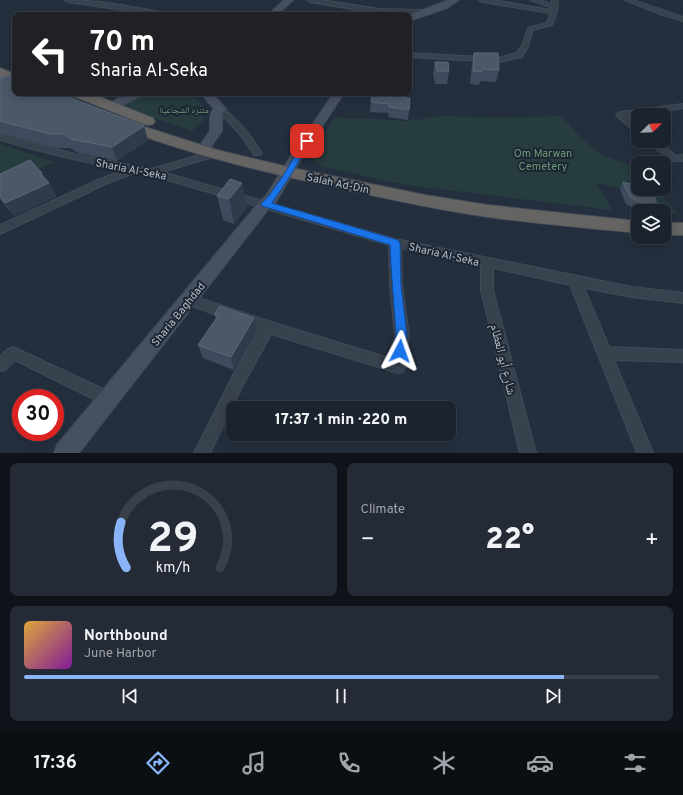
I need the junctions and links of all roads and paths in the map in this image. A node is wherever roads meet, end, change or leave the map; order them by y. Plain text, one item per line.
1 (68, 0) edge
2 (289, 0) edge
3 (310, 0) edge
4 (455, 0) edge
5 (482, 0) edge
6 (533, 0) edge
7 (628, 0) edge
8 (555, 6) edge
9 (150, 12) edge
10 (275, 12) edge
11 (377, 12) edge
12 (423, 12) junction
13 (412, 13) edge
14 (412, 17) edge
15 (674, 17) junction
16 (683, 19) edge
17 (683, 26) edge
18 (412, 55) edge
19 (0, 64) edge
20 (12, 68) edge
21 (0, 72) edge
22 (12, 82) edge
23 (86, 96) edge
24 (132, 96) edge
25 (209, 96) edge
26 (337, 96) edge
27 (61, 98) edge
28 (112, 106) junction
29 (683, 106) edge
30 (669, 108) edge
31 (220, 109) junction
32 (631, 113) edge
33 (631, 124) edge
34 (0, 137) edge
35 (209, 148) junction
36 (661, 148) edge
37 (257, 153) junction
38 (683, 158) edge
39 (291, 168) junction
40 (135, 169) junction
41 (151, 172) junction
42 (266, 204) junction
43 (631, 217) edge
44 (671, 218) edge
45 (683, 218) edge
46 (631, 227) edge
47 (671, 229) edge
48 (683, 229) edge
49 (0, 230) edge
50 (395, 243) junction
51 (487, 264) junction
52 (575, 281) junction
53 (683, 298) edge
54 (190, 300) junction
55 (268, 326) junction
56 (604, 353) junction
57 (683, 356) edge
58 (0, 365) edge
59 (109, 399) junction
60 (65, 453) edge
61 (202, 453) edge
62 (528, 453) edge
63 (645, 453) edge

1 - 9 street
2 - 10 main road
3 - 11 street
4 - 12 main road
5 - 8 street
6 - 8 street
7 - 15 street
8 - 18 street
12 - 13 street
12 - 14 main road
15 - 16 street
15 - 17 street
19 - 20 highway
21 - 22 highway
23 - 28 highway, Salah Ad-Din
24 - 28 main road
25 - 31 main road
26 - 39 main road, Sharia Baghdad
27 - 35 highway, Salah Ad-Din
28 - 35 highway, Salah Ad-Din
29 - 30 street
31 - 35 main road
31 - 37 street
32 - 33 street
34 - 40 street, Sharia Al-Seka
35 - 37 highway, Salah Ad-Din
35 - 39 highway, Salah Ad-Din
35 - 41 street
36 - 38 street
37 - 39 highway, Salah Ad-Din
39 - 42 main road, Sharia Baghdad
39 - 43 highway, Salah Ad-Din
39 - 46 highway, Salah Ad-Din
40 - 41 street, Sharia Al-Seka
40 - 49 street
41 - 42 street, Sharia Al-Seka
42 - 50 street, Sharia Al-Seka
42 - 54 main road, Sharia Baghdad
44 - 45 highway
47 - 48 highway
50 - 51 street, Sharia Al-Seka
50 - 55 street
51 - 52 street, Sharia Al-Seka
51 - 62 street, شارع أبو العظام
52 - 53 street, Sharia Al-Seka
52 - 56 street
54 - 55 street
54 - 59 main road, Sharia Baghdad
55 - 61 street
56 - 57 street
56 - 63 street
58 - 59 street
59 - 60 main road, Sharia Baghdad

